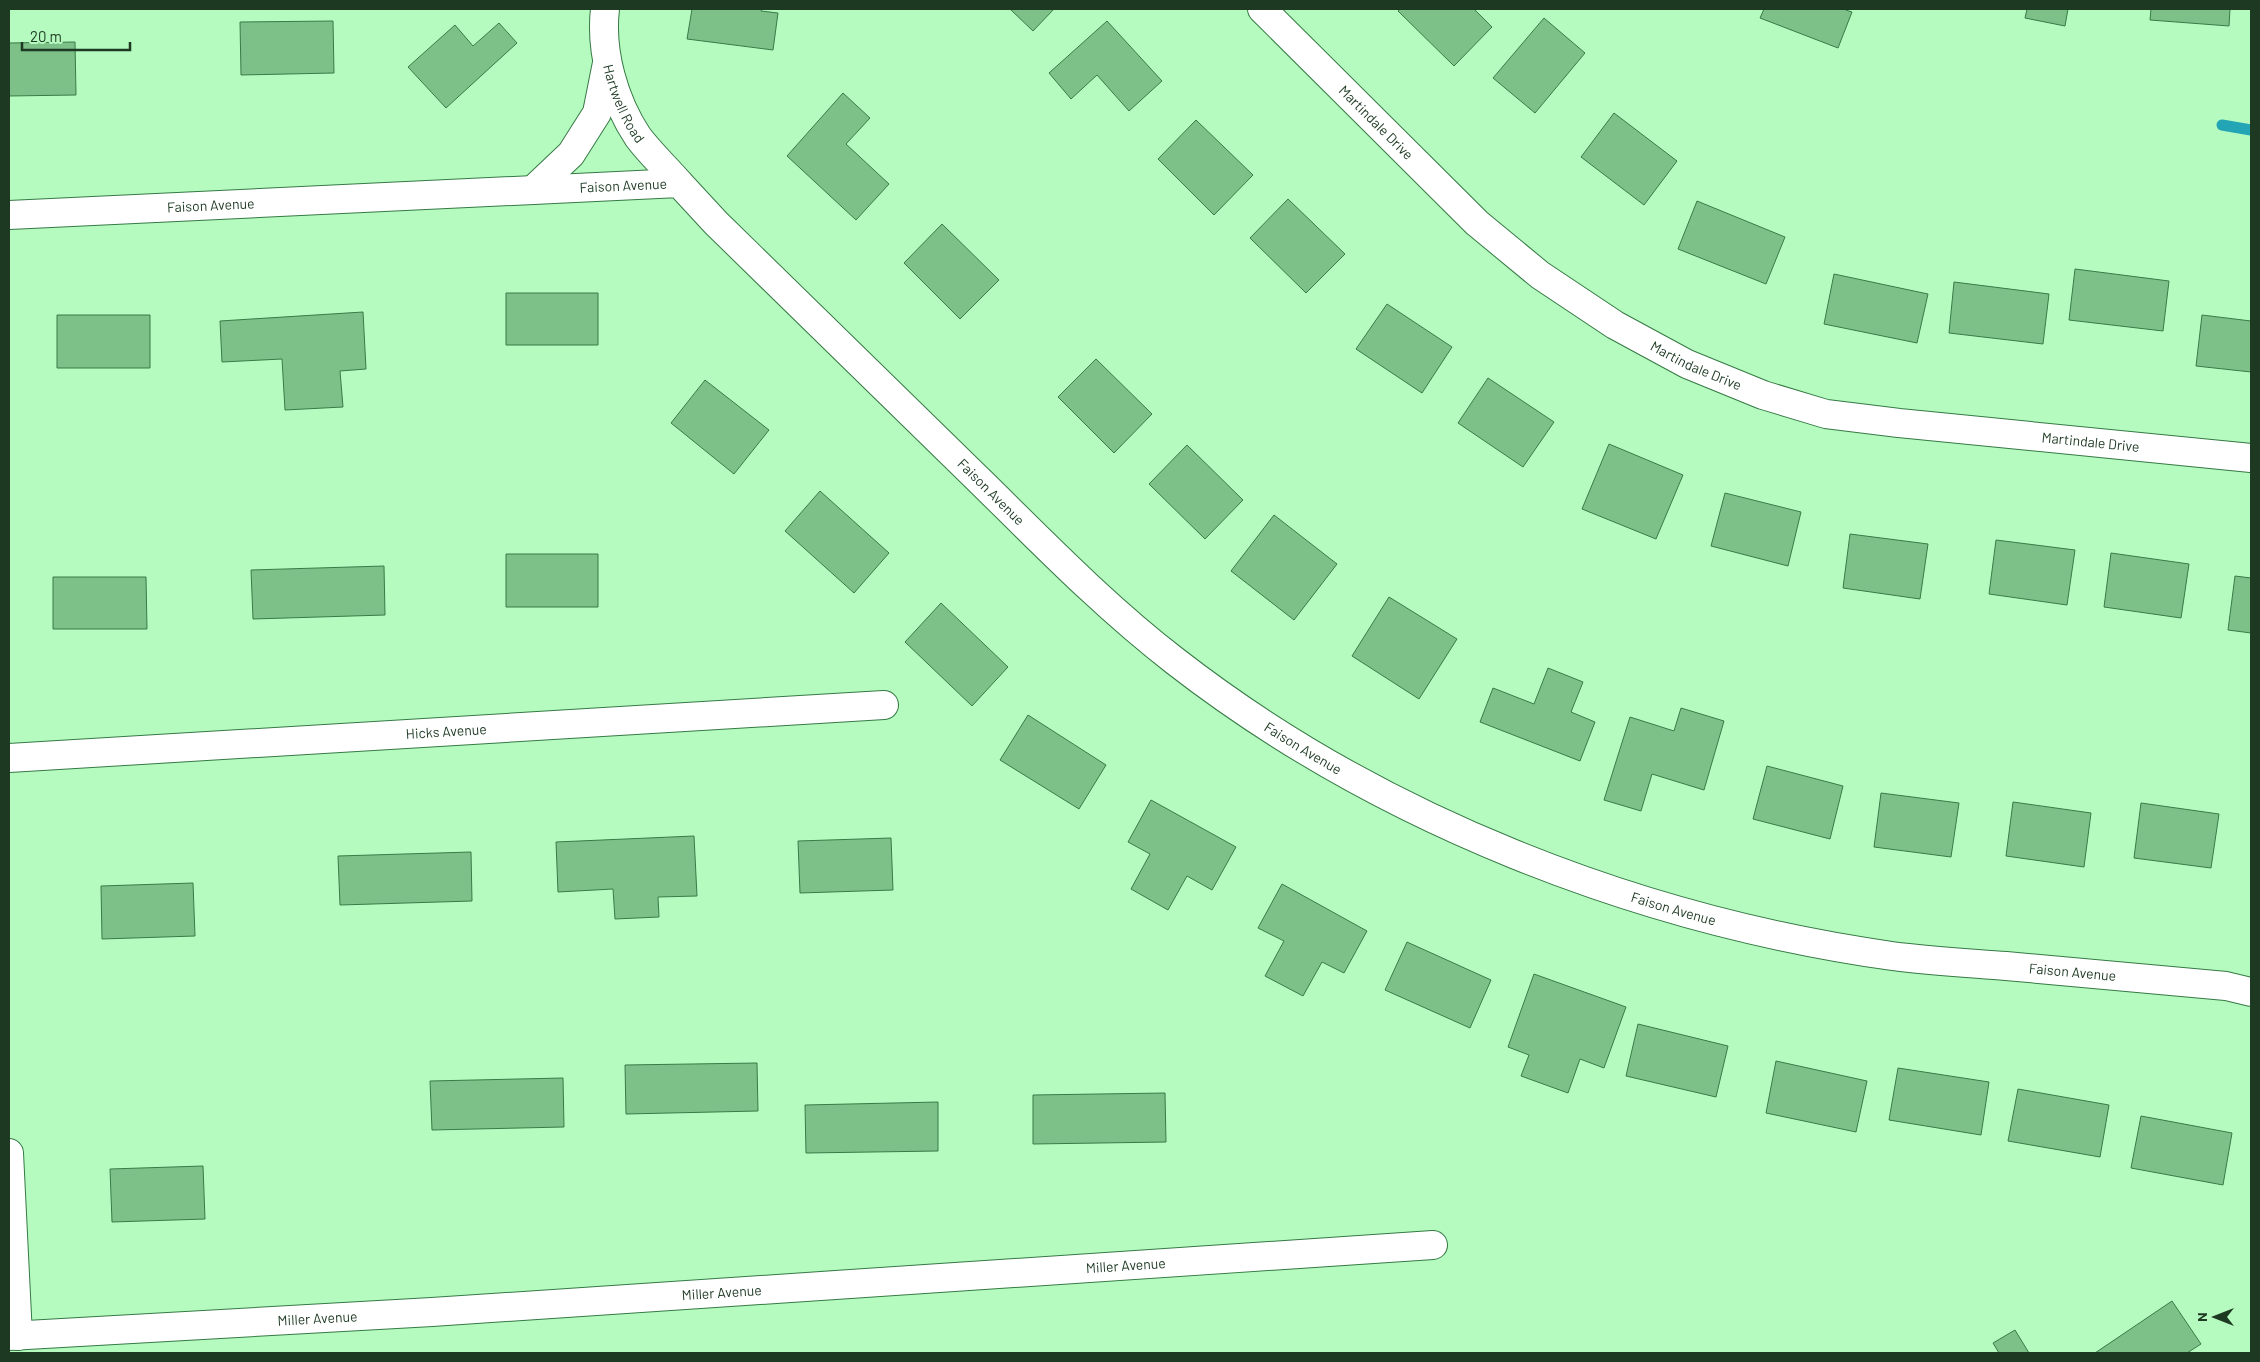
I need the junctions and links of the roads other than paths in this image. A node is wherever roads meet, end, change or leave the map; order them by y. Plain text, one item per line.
1 (604, 9) edge
2 (1262, 9) edge
3 (607, 62) junction
4 (679, 183) junction
5 (533, 190) junction
6 (9, 215) edge
7 (2251, 458) edge
8 (884, 705) dead end
9 (9, 758) edge
10 (2251, 992) edge
11 (9, 1153) edge
12 (1433, 1245) dead end
13 (13, 1336) edge

1 - 3 street, Hartwell Road
2 - 7 street, Martindale Drive
3 - 4 street, Hartwell Road
3 - 5 street
4 - 5 street, Faison Avenue
4 - 10 street, Faison Avenue
5 - 6 street, Faison Avenue
8 - 9 street, Hicks Avenue
11 - 13 street
12 - 13 street, Miller Avenue

